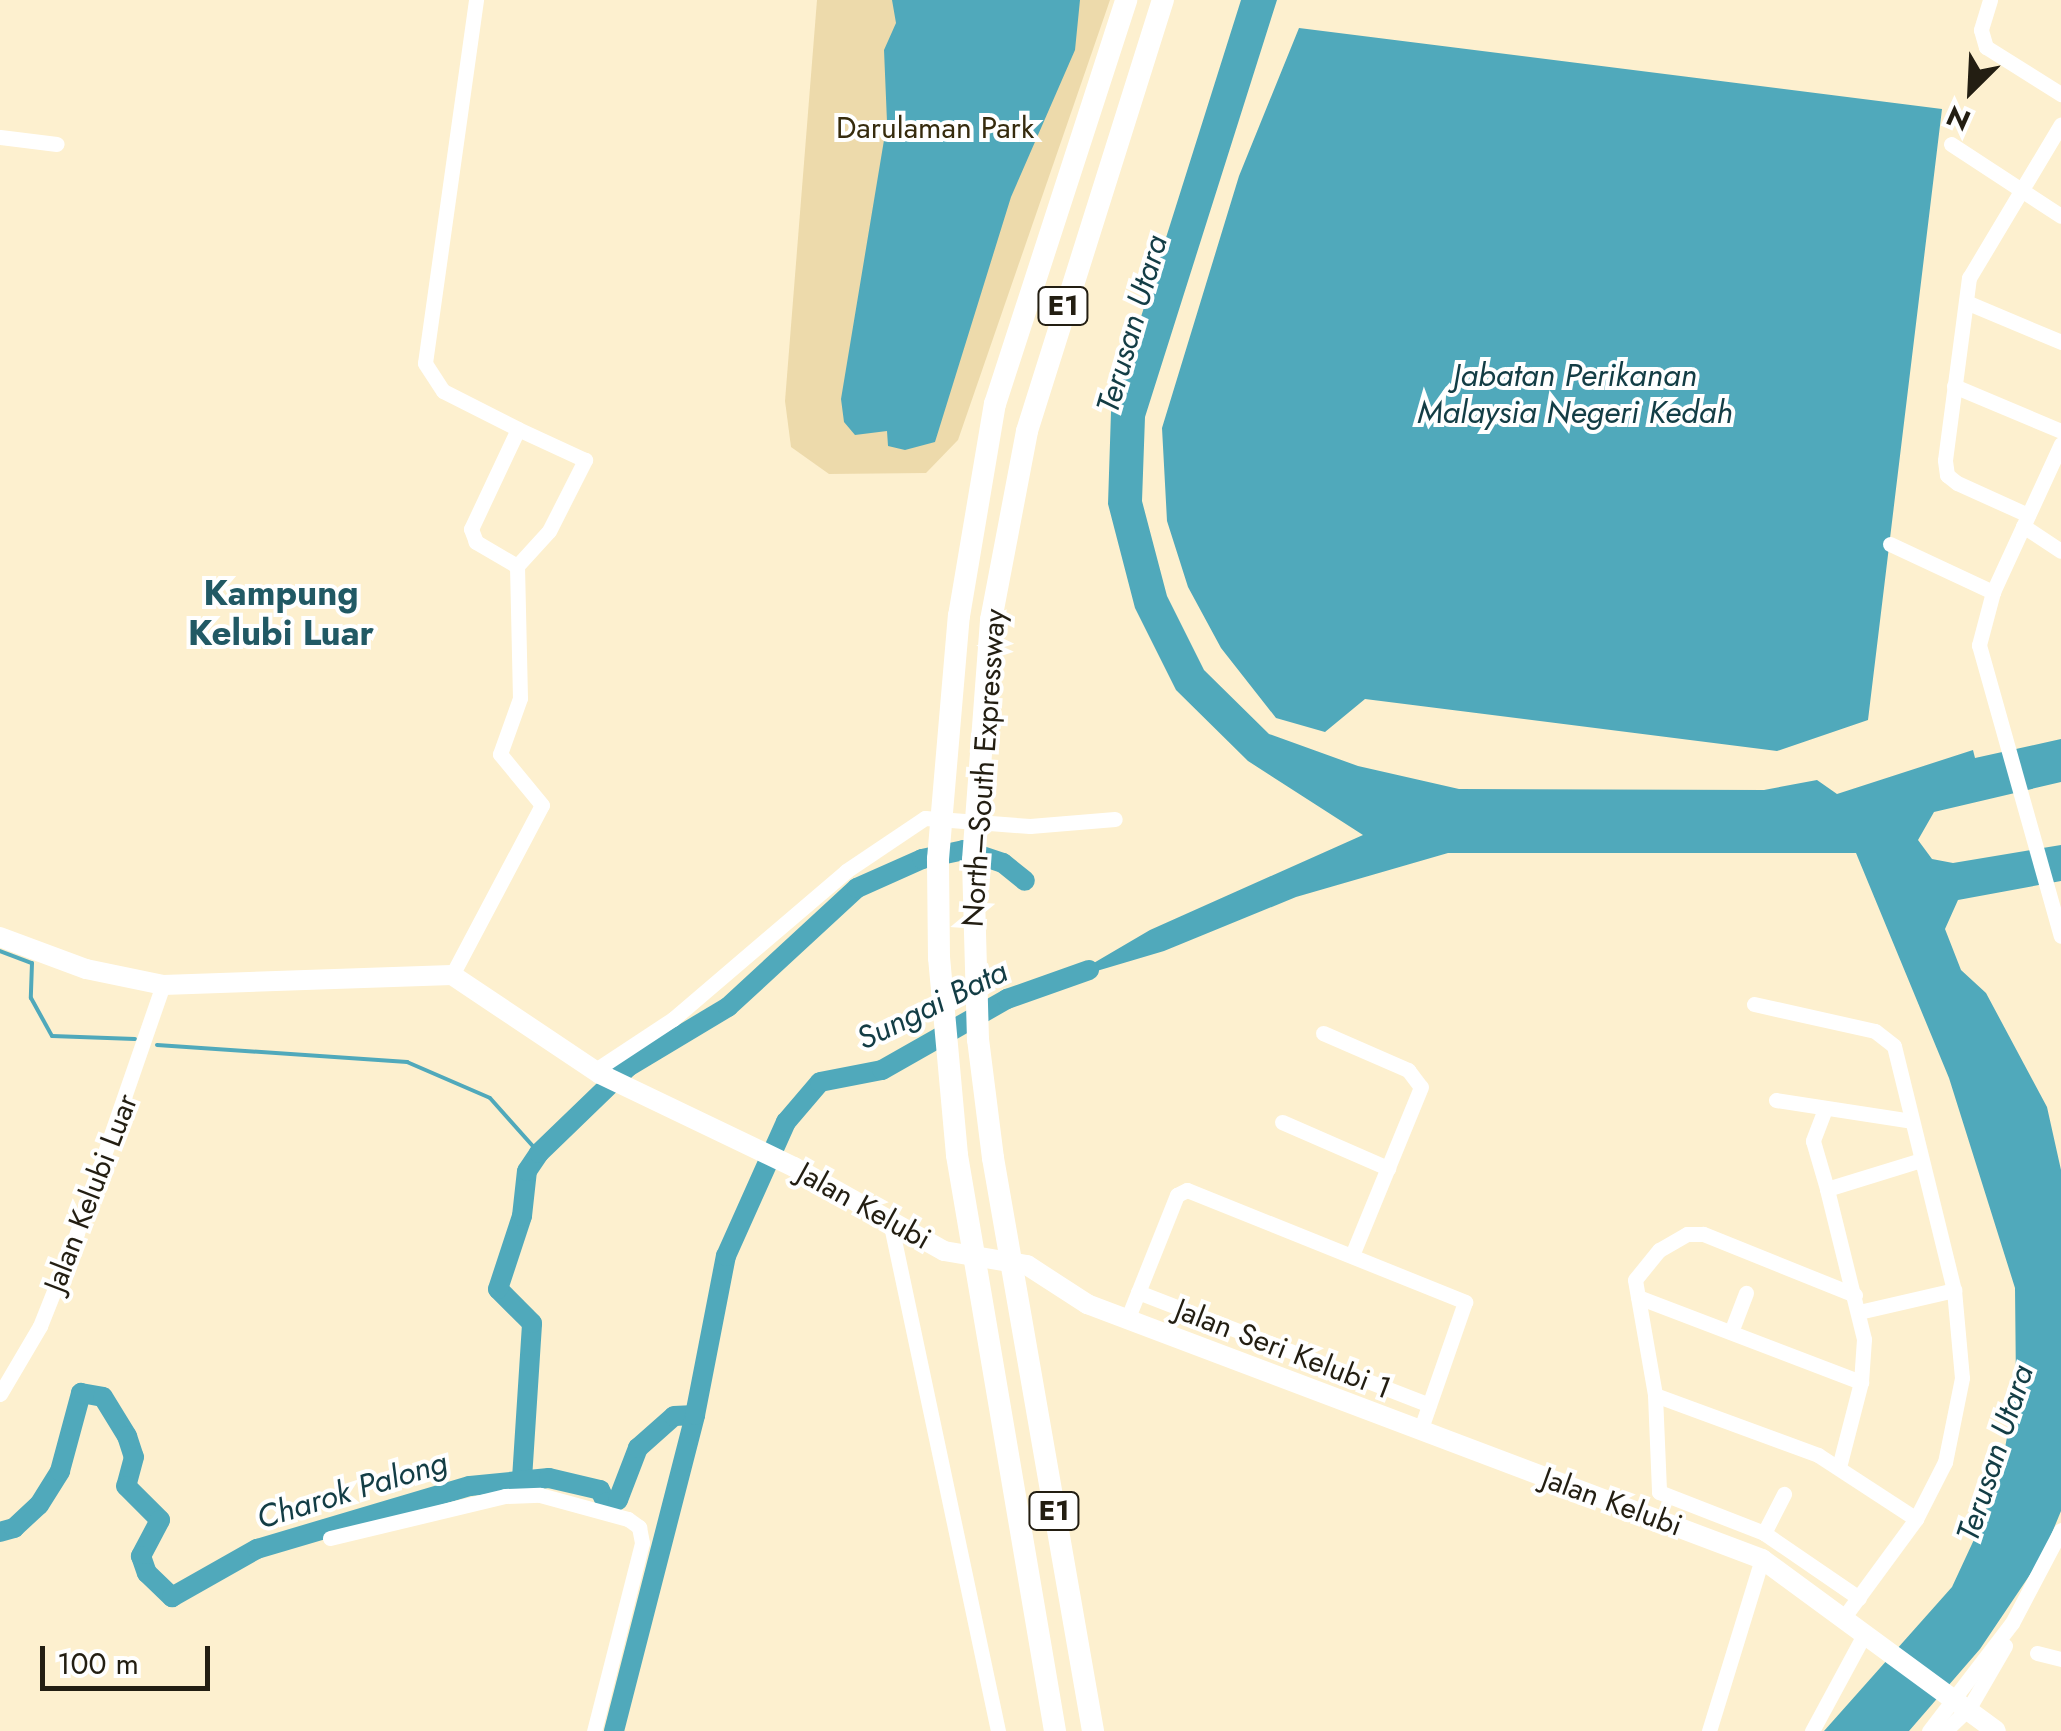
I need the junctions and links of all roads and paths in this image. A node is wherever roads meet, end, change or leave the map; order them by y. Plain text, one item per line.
1 (476, 0) edge
2 (1126, 0) edge
3 (1163, 0) edge
4 (1990, 0) edge
5 (2061, 94) edge
6 (2061, 124) edge
7 (0, 137) edge
8 (57, 144) dead end
9 (1951, 144) dead end
10 (2020, 189) junction
11 (2061, 216) edge
12 (1966, 302) junction
13 (2061, 342) edge
14 (1954, 386) junction
15 (518, 430) junction
16 (2061, 443) edge
17 (2025, 521) junction
18 (1890, 544) dead end
19 (2061, 551) edge
20 (516, 566) junction
21 (1993, 592) junction
22 (1115, 819) dead end
23 (2061, 936) edge
24 (0, 937) edge
25 (452, 975) junction
26 (163, 985) junction
27 (1754, 1004) dead end
28 (1323, 1033) dead end
29 (597, 1073) junction
30 (1776, 1100) dead end
31 (1826, 1109) junction
32 (1910, 1121) junction
33 (1282, 1122) dead end
34 (1921, 1160) junction
35 (1388, 1168) junction
36 (1827, 1189) junction
37 (890, 1222) junction
38 (1352, 1255) junction
39 (1954, 1290) junction
40 (1138, 1292) junction
41 (1746, 1293) dead end
42 (1855, 1295) junction
43 (1638, 1297) junction
44 (1859, 1312) junction
45 (1127, 1320) junction
46 (1731, 1332) junction
47 (1861, 1382) junction
48 (0, 1394) edge
49 (1654, 1394) junction
50 (1429, 1406) junction
51 (1421, 1428) junction
52 (1839, 1467) junction
53 (1784, 1494) dead end
54 (1916, 1518) junction
55 (1745, 1525) junction
56 (2061, 1530) edge
57 (1764, 1533) junction
58 (330, 1538) dead end
59 (1736, 1547) junction
60 (1762, 1559) junction
61 (1859, 1598) junction
62 (1844, 1617) junction
63 (1871, 1638) junction
64 (2038, 1653) dead end
65 (2061, 1659) edge
66 (1956, 1711) edge
67 (594, 1731) edge
68 (998, 1731) edge
69 (1055, 1731) edge
70 (1093, 1731) edge
71 (1708, 1731) edge
72 (1812, 1731) edge
73 (1928, 1731) edge
74 (1996, 1731) edge

1 - 15 street
2 - 69 highway, North–South Expressway / E1
3 - 70 highway, North–South Expressway / E1
4 - 5 street
6 - 10 street
7 - 8 street
9 - 10 street
10 - 11 street
10 - 12 street
12 - 13 street
12 - 14 street
14 - 16 street
14 - 17 street
15 - 20 street
15 - 20 street
16 - 17 street
17 - 19 street
17 - 21 street
18 - 21 street
20 - 25 street
21 - 23 street
22 - 29 street
24 - 26 main road
25 - 26 main road
25 - 29 main road, Jalan Kelubi
26 - 48 street, Jalan Kelubi Luar
27 - 32 street
28 - 35 street
29 - 37 main road, Jalan Kelubi
30 - 31 street
31 - 32 street
31 - 36 street
32 - 34 street
33 - 35 street
34 - 36 street
34 - 39 street
35 - 38 street
36 - 42 street
37 - 45 main road, Jalan Kelubi
37 - 68 street
38 - 40 street
38 - 50 street
39 - 44 street
39 - 54 street
40 - 45 street
40 - 50 street, Jalan Seri Kelubi 1
41 - 46 street
42 - 43 street
42 - 44 street
43 - 46 street
43 - 49 street
44 - 47 street
45 - 51 main road, Jalan Kelubi
46 - 47 street
47 - 52 street
49 - 52 street
49 - 55 street
50 - 51 street
51 - 59 main road, Jalan Kelubi
52 - 54 street
53 - 57 street
54 - 61 street
55 - 57 street
55 - 59 street
56 - 66 street
57 - 61 street
58 - 67 street
59 - 60 main road, Jalan Kelubi
60 - 62 main road, Jalan Kelubi
60 - 71 street
61 - 62 street
62 - 63 main road, Jalan Kelubi
63 - 66 main road, Jalan Kelubi
63 - 72 street
64 - 65 street
66 - 73 street
66 - 74 main road, Jalan Kelubi

